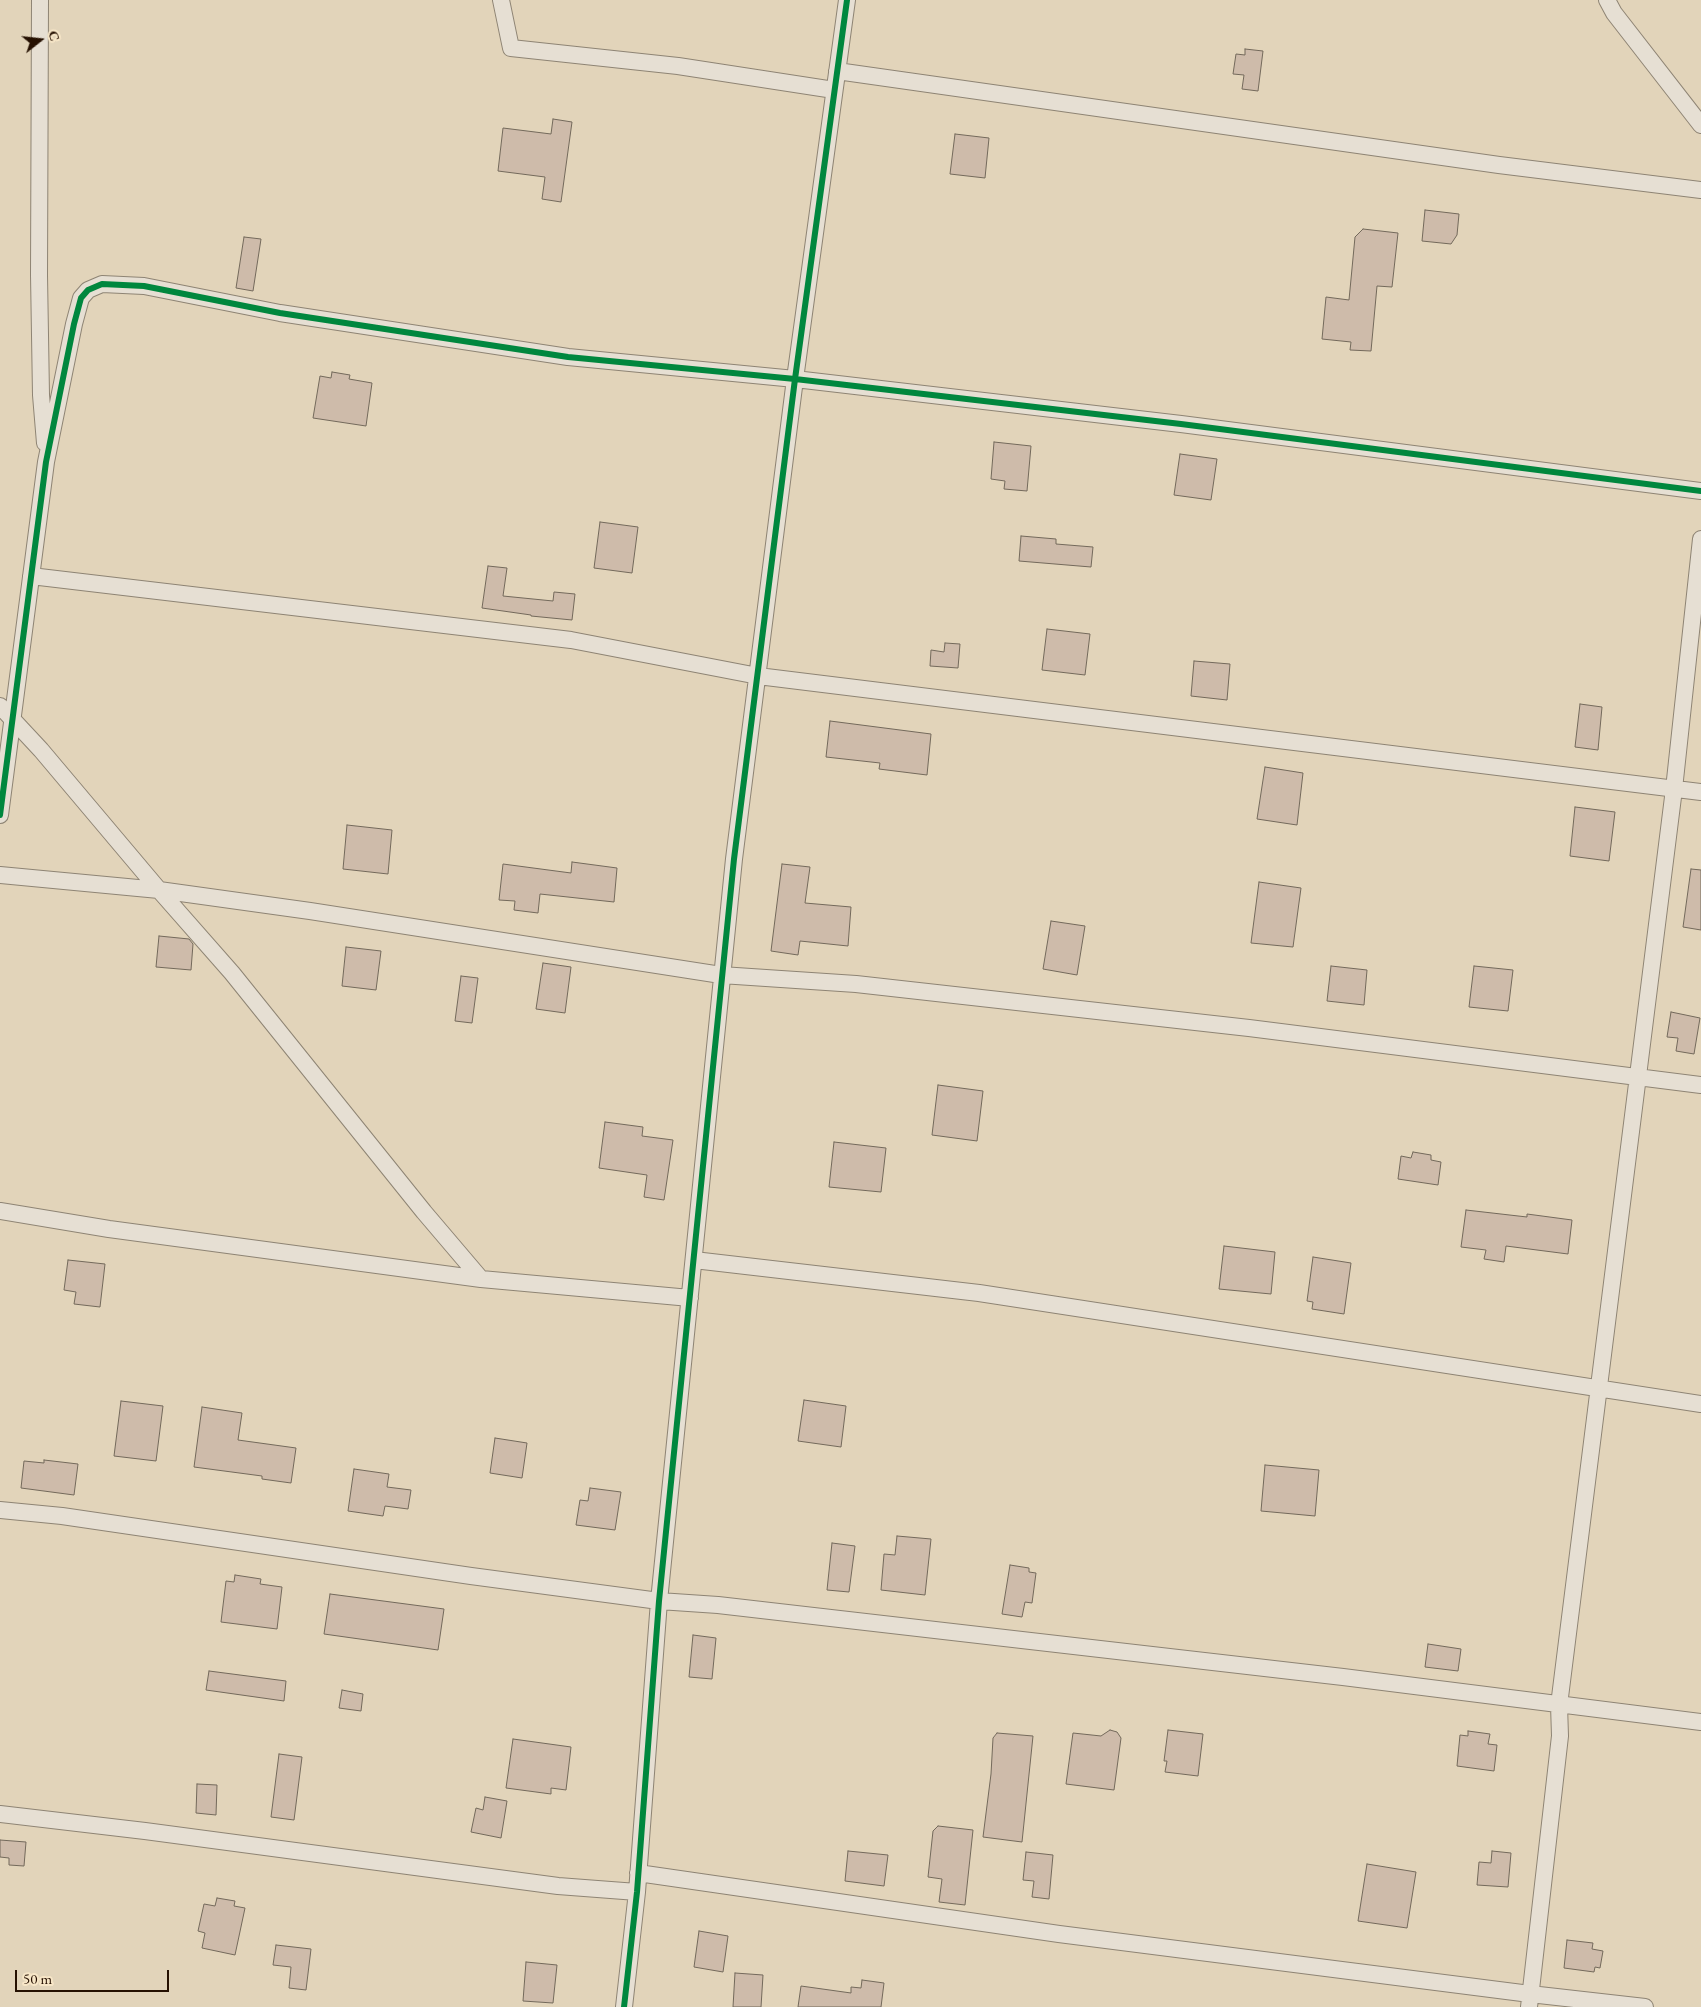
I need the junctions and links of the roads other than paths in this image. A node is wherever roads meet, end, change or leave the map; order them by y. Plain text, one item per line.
1 (40, 0) edge
2 (501, 0) edge
3 (847, 0) edge
4 (1607, 0) edge
5 (837, 71) junction
6 (834, 90) junction
7 (1701, 124) edge
8 (1701, 190) edge
9 (795, 378) junction
10 (46, 462) junction
11 (1701, 492) edge
12 (1701, 539) edge
13 (32, 576) junction
14 (758, 676) junction
15 (0, 706) edge
16 (12, 720) junction
17 (1674, 789) junction
18 (1701, 792) edge
19 (0, 815) edge
20 (0, 874) edge
21 (159, 890) junction
22 (721, 975) junction
23 (1638, 1077) junction
24 (1701, 1085) edge
25 (0, 1211) edge
26 (694, 1260) junction
27 (481, 1279) junction
28 (690, 1298) junction
29 (1598, 1388) junction
30 (1701, 1404) edge
31 (0, 1510) edge
32 (659, 1601) junction
33 (1559, 1705) junction
34 (1701, 1722) edge
35 (0, 1814) edge
36 (638, 1873) junction
37 (637, 1892) junction
38 (1529, 2001) edge
39 (624, 2007) edge
40 (1644, 2007) edge

1 - 10 street
2 - 6 street
3 - 5 street
4 - 7 street
5 - 6 street
5 - 8 street
6 - 9 street
9 - 10 street
9 - 11 street
9 - 14 street
10 - 13 street
12 - 17 street
13 - 14 street
13 - 16 street
14 - 17 street
14 - 22 street
15 - 16 street
16 - 19 street
16 - 21 street
17 - 18 street
17 - 23 street
20 - 21 street
21 - 22 street
21 - 27 street
22 - 23 street
22 - 26 street
23 - 24 street
23 - 29 street
25 - 27 street
26 - 28 street
26 - 29 street
27 - 28 street
28 - 32 street
29 - 30 street
29 - 33 street
31 - 32 street
32 - 33 street
32 - 36 street
33 - 34 street
33 - 38 street
35 - 37 street
36 - 37 street
36 - 38 street
37 - 39 street
38 - 40 street

